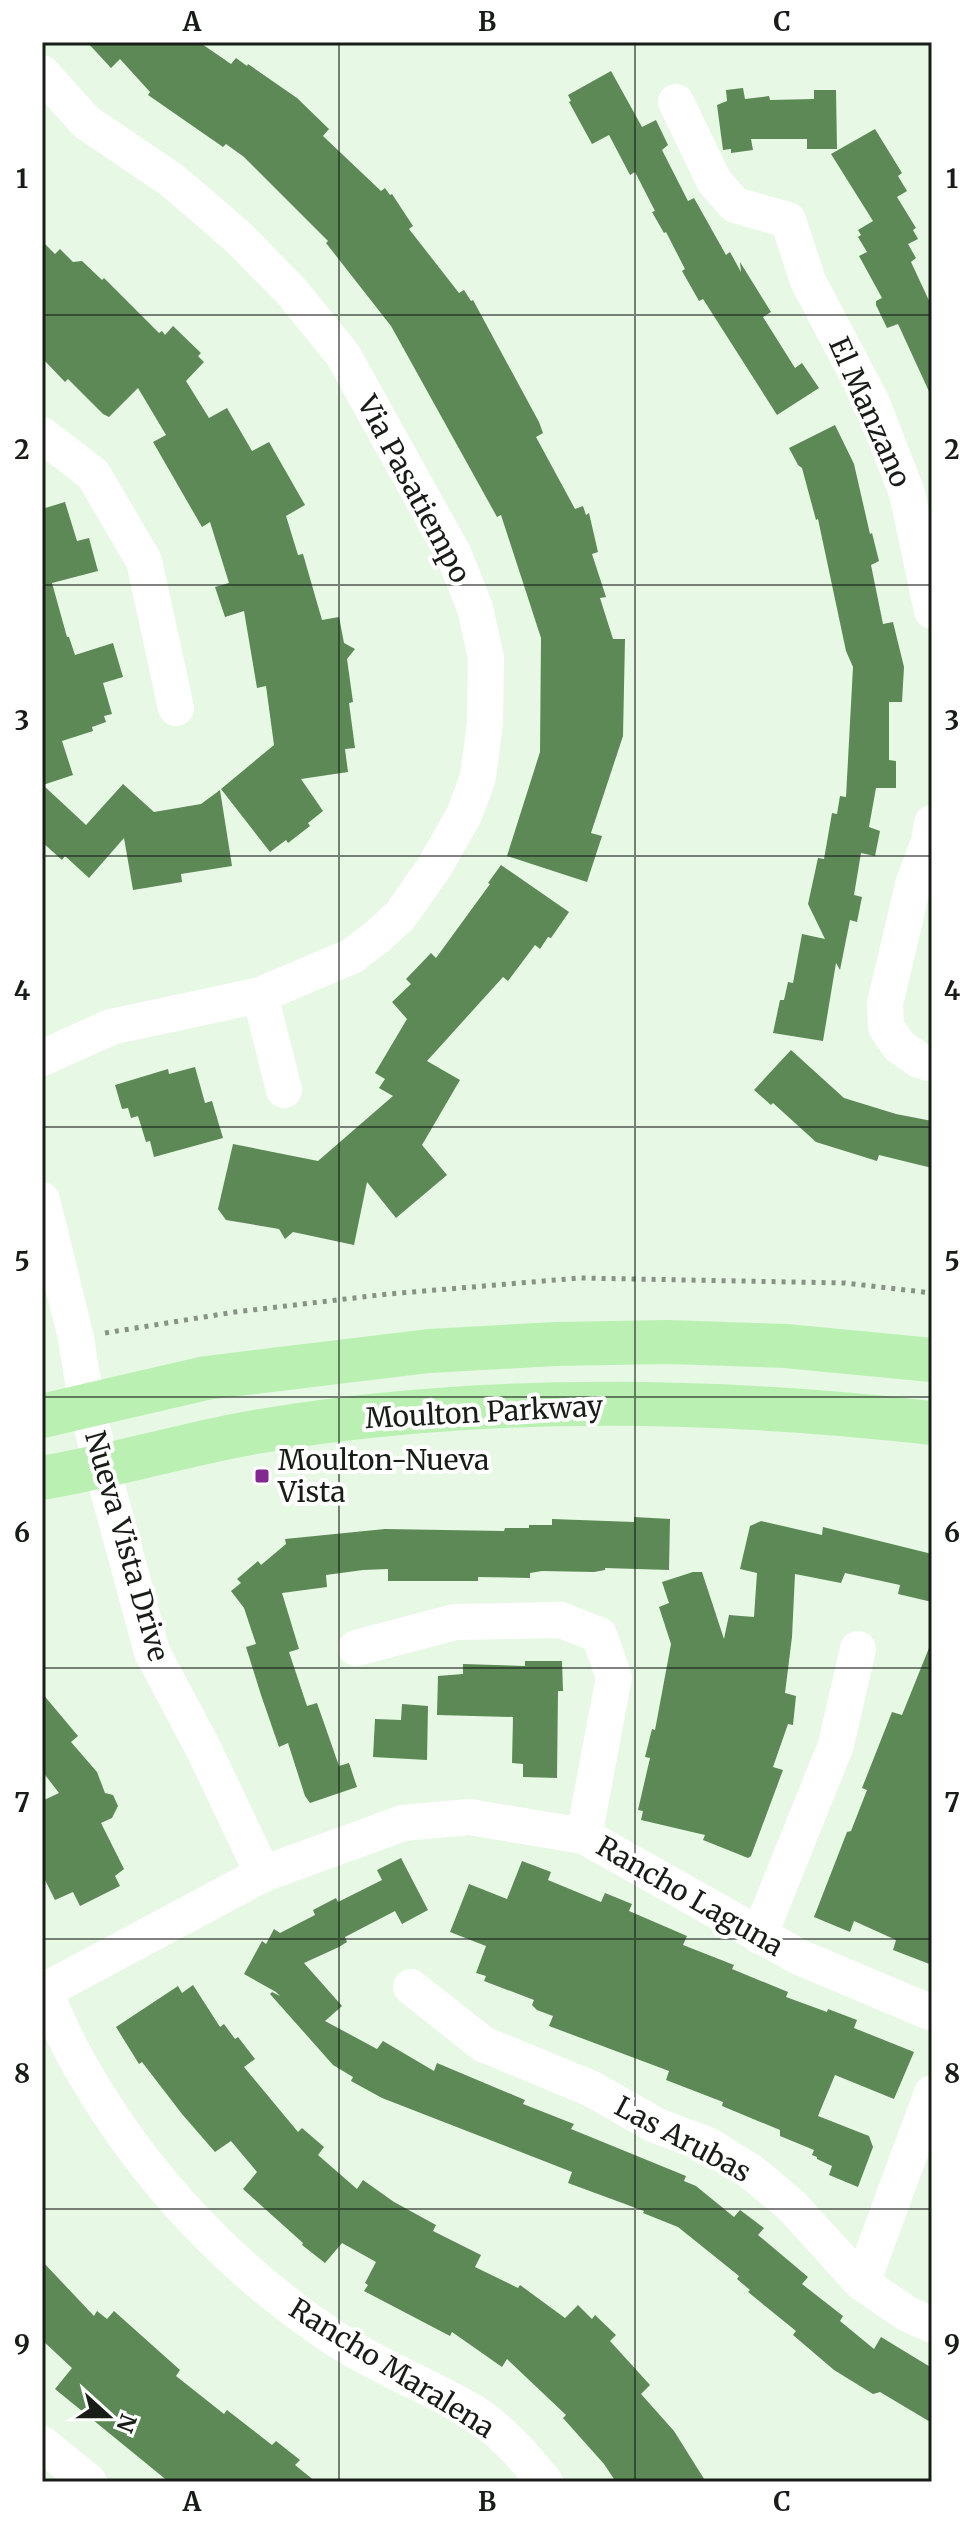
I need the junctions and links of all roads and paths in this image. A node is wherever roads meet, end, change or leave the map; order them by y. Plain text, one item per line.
1 (42, 73) edge
2 (676, 102) dead end
3 (42, 435) edge
4 (932, 611) edge
5 (176, 708) dead end
6 (931, 835) edge
7 (260, 995) junction
8 (42, 1058) edge
9 (932, 1064) edge
10 (284, 1090) dead end
11 (42, 1200) edge
12 (932, 1293) edge
13 (76, 1338) junction
14 (932, 1360) edge
15 (87, 1407) junction
16 (42, 1416) edge
17 (932, 1423) edge
18 (102, 1468) junction
19 (42, 1478) edge
20 (356, 1648) dead end
21 (858, 1649) dead end
22 (584, 1836) junction
23 (263, 1874) junction
24 (759, 1936) junction
25 (411, 1987) dead end
26 (43, 1989) edge
27 (932, 2013) edge
28 (932, 2093) edge
29 (862, 2283) junction
30 (932, 2325) edge
31 (42, 2444) edge
32 (89, 2482) edge
33 (545, 2482) edge

1 - 7 street, Via Pasatiempo
2 - 4 street, El Manzano
3 - 5 street
6 - 9 street
7 - 8 street, Via Pasatiempo
7 - 10 street
11 - 13 street, Nueva Vista Drive
12 - 13 path
13 - 15 street, Nueva Vista Drive
14 - 15 main road, Moulton Parkway
15 - 16 main road, Moulton Parkway
15 - 18 street, Nueva Vista Drive
17 - 18 main road, Moulton Parkway
18 - 19 main road, Moulton Parkway
18 - 23 street, Nueva Vista Drive
20 - 22 street
21 - 24 street
22 - 23 street, Rancho Laguna
22 - 24 street, Rancho Laguna
23 - 26 street, Rancho Laguna
24 - 27 street, Rancho Laguna
25 - 29 street, Las Arubas
26 - 33 street, Rancho Maralena
28 - 29 street
29 - 30 street, Las Arubas
31 - 32 street

